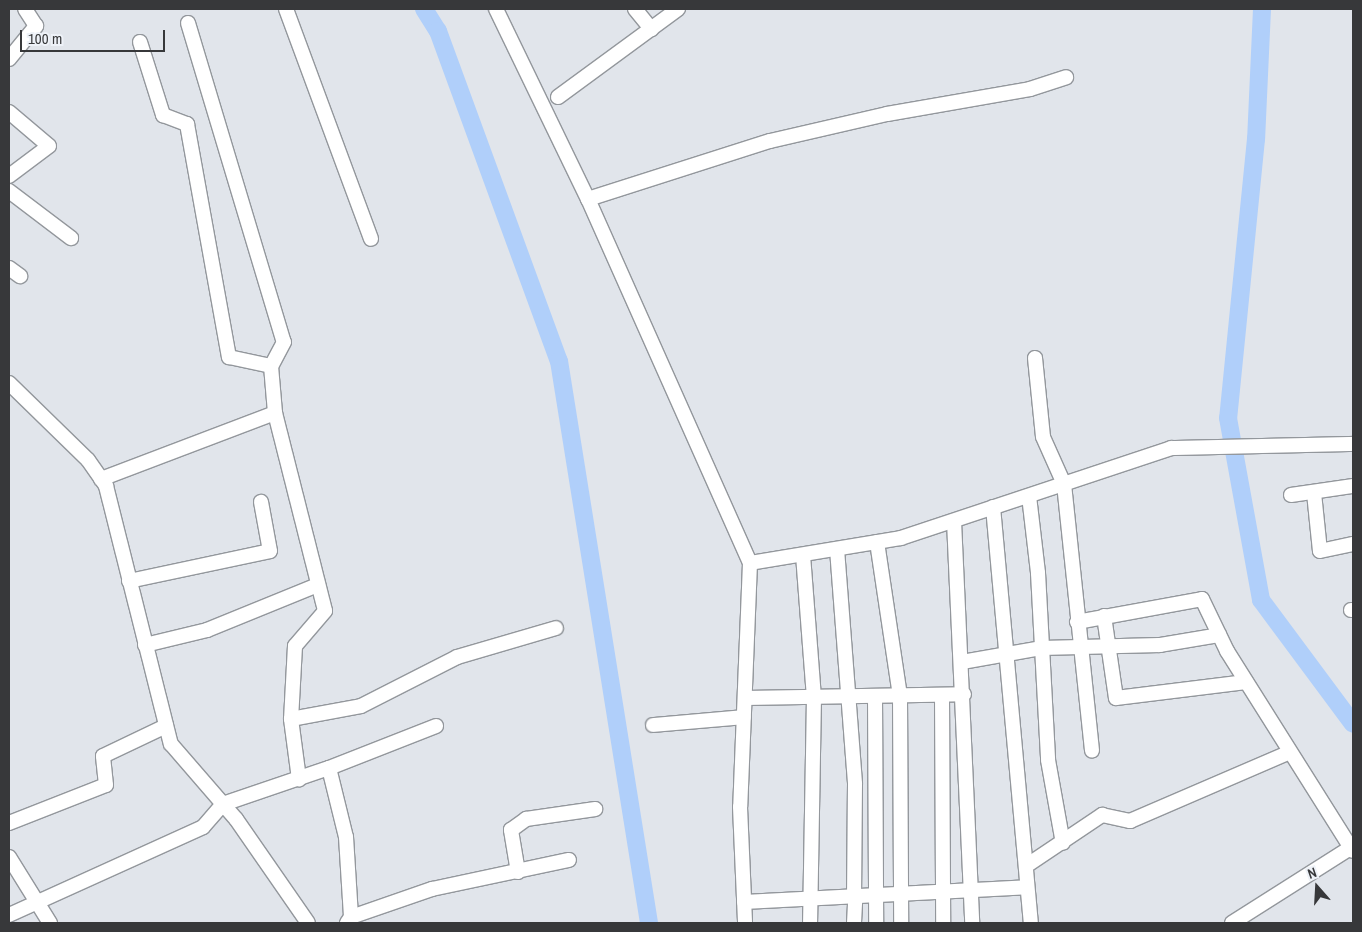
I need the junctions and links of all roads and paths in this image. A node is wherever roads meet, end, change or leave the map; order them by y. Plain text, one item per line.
1 (25, 9) edge
2 (286, 9) edge
3 (496, 9) edge
4 (635, 9) edge
5 (678, 9) edge
6 (188, 24) dead end
7 (651, 29) junction
8 (140, 42) dead end
9 (9, 59) edge
10 (1066, 77) dead end
11 (558, 97) dead end
12 (9, 112) edge
13 (9, 176) edge
14 (9, 191) edge
15 (588, 199) junction
16 (71, 238) dead end
17 (371, 239) dead end
18 (9, 268) edge
19 (20, 276) dead end
20 (1035, 358) dead end
21 (271, 366) junction
22 (9, 383) edge
23 (275, 413) junction
24 (1353, 444) edge
25 (101, 479) junction
26 (1064, 484) junction
27 (1353, 486) edge
28 (1314, 493) junction
29 (1292, 495) dead end
30 (1029, 496) junction
31 (261, 502) dead end
32 (994, 507) junction
33 (954, 520) junction
34 (877, 542) junction
35 (1353, 544) edge
36 (837, 549) junction
37 (803, 555) junction
38 (750, 563) junction
39 (130, 581) junction
40 (318, 585) junction
41 (1104, 616) junction
42 (1076, 622) junction
43 (556, 628) dead end
44 (1219, 635) junction
45 (145, 644) junction
46 (1107, 645) junction
47 (1080, 647) junction
48 (1041, 648) junction
49 (1006, 652) junction
50 (962, 662) junction
51 (1246, 682) junction
52 (964, 694) junction
53 (942, 695) junction
54 (875, 696) junction
55 (900, 696) junction
56 (814, 697) junction
57 (847, 697) junction
58 (745, 698) junction
59 (744, 717) junction
60 (291, 719) junction
61 (653, 724) dead end
62 (166, 726) junction
63 (436, 726) dead end
64 (1092, 751) dead end
65 (1290, 752) junction
66 (329, 768) junction
67 (299, 779) junction
68 (223, 804) junction
69 (595, 809) dead end
70 (9, 823) edge
71 (1063, 842) junction
72 (1352, 850) edge
73 (9, 857) edge
74 (569, 860) dead end
75 (1026, 866) junction
76 (518, 872) junction
77 (1027, 887) junction
78 (971, 890) junction
79 (943, 891) junction
80 (900, 893) junction
81 (876, 895) junction
82 (811, 898) junction
83 (855, 899) junction
84 (38, 900) junction
85 (744, 902) junction
86 (9, 915) edge
87 (349, 920) edge
88 (50, 923) edge
89 (308, 923) edge
90 (745, 923) edge
91 (810, 923) edge
92 (854, 923) edge
93 (876, 923) edge
94 (901, 923) edge
95 (943, 923) edge
96 (972, 923) edge
97 (1031, 923) edge
98 (1232, 923) edge

1 - 9 street
2 - 17 street
3 - 15 street
4 - 7 street
5 - 7 street
6 - 21 street
7 - 11 street
8 - 21 street
10 - 15 street
12 - 13 street
14 - 16 street
15 - 38 street
18 - 19 street
20 - 26 street
21 - 23 street
22 - 25 street
23 - 25 street
23 - 40 street
24 - 26 street
25 - 39 street
26 - 30 street
26 - 42 street
27 - 28 street
28 - 29 street
28 - 35 street
30 - 32 street
30 - 48 street
31 - 39 street
32 - 33 street
32 - 49 street
33 - 34 street
33 - 50 street
34 - 36 street
34 - 55 street
36 - 37 street
36 - 57 street
37 - 38 street
37 - 56 street
38 - 58 street
39 - 45 street
40 - 45 street
40 - 60 street
41 - 42 street
41 - 44 street
41 - 46 street
42 - 47 street
43 - 60 street
44 - 46 street
44 - 51 street
45 - 62 street
46 - 47 street
46 - 51 street
47 - 48 street
47 - 64 street
48 - 49 street
48 - 71 street
49 - 50 street
49 - 75 street
50 - 52 street
51 - 65 street
52 - 53 street
52 - 78 street
53 - 55 street
53 - 79 street
54 - 55 street
54 - 57 street
54 - 81 street
55 - 80 street
56 - 57 street
56 - 58 street
56 - 82 street
57 - 83 street
58 - 59 street
59 - 61 street
59 - 85 street
60 - 67 street
62 - 68 street
62 - 70 street
63 - 66 street
65 - 71 street
65 - 72 street
66 - 67 street
66 - 87 street
67 - 68 street
68 - 84 street
68 - 89 street
69 - 76 street
71 - 75 street
72 - 98 street
73 - 84 street
74 - 76 street
75 - 77 street
76 - 87 street
77 - 78 street
77 - 97 street
78 - 79 street
78 - 96 street
79 - 80 street
79 - 95 street
80 - 81 street
80 - 94 street
81 - 83 street
81 - 93 street
82 - 83 street
82 - 85 street
82 - 91 street
83 - 92 street
84 - 86 street
84 - 88 street
85 - 90 street

